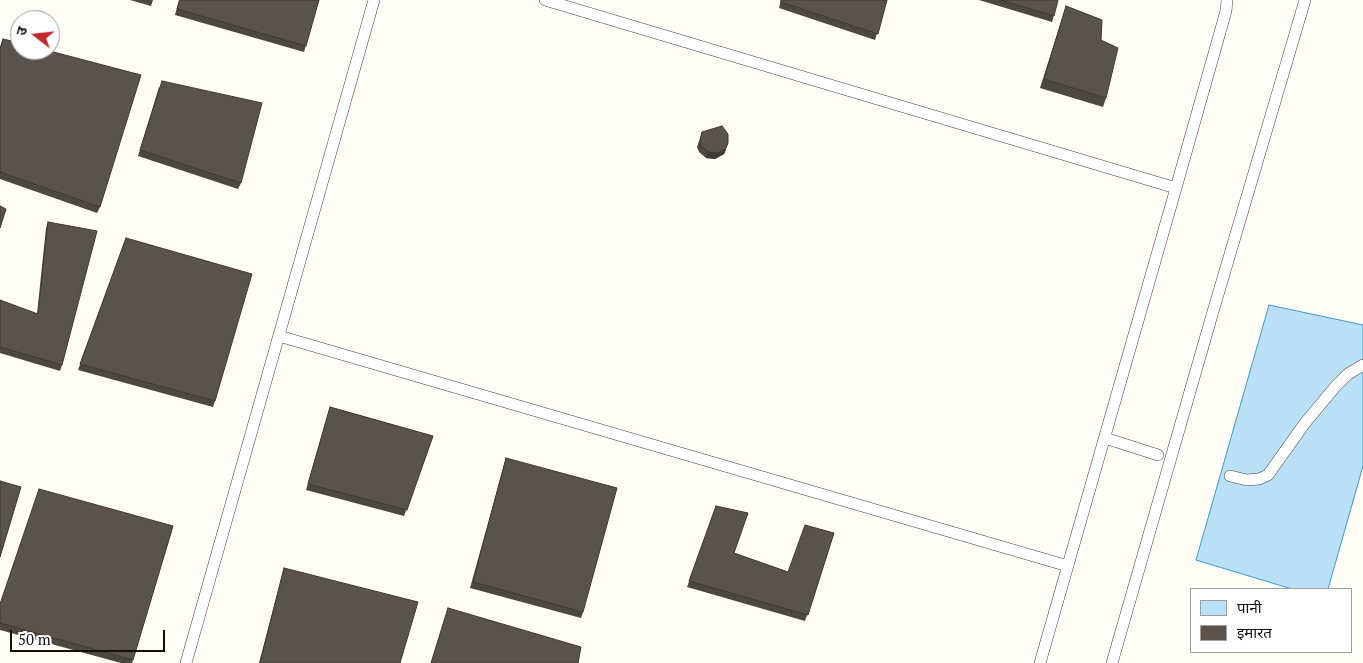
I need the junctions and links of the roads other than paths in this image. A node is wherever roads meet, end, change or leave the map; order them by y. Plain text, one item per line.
1 (374, 0) edge
2 (545, 0) edge
3 (1227, 0) edge
4 (1305, 0) edge
5 (1176, 188) junction
6 (279, 336) junction
7 (1363, 366) edge
8 (1105, 438) junction
9 (1158, 454) dead end
10 (1230, 476) dead end
11 (1068, 566) junction
12 (186, 663) edge
13 (1040, 663) edge
14 (1112, 663) edge

1 - 6 lane
2 - 5 lane
3 - 5 lane
4 - 14 lane
5 - 8 lane
6 - 11 lane
6 - 12 lane
7 - 10 lane
8 - 9 lane
8 - 11 lane
11 - 13 lane

